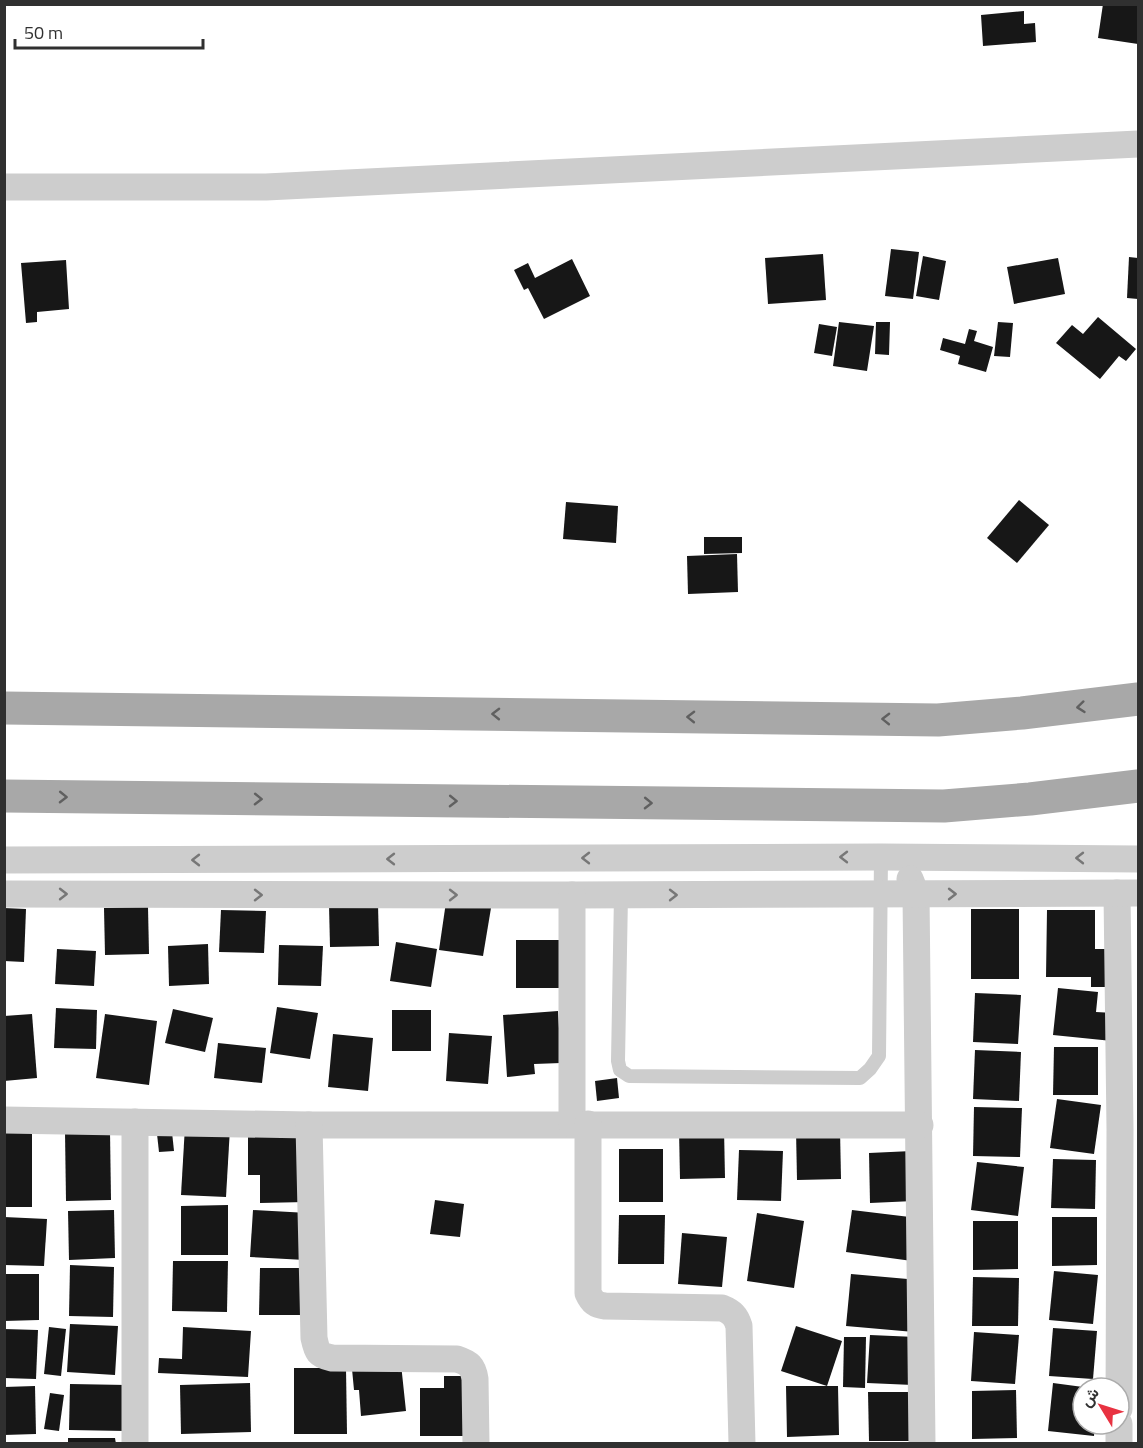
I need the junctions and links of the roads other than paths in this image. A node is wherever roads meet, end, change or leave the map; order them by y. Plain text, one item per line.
1 (1138, 144) edge
2 (4, 187) edge
3 (1138, 699) edge
4 (4, 708) edge
5 (1138, 786) edge
6 (4, 796) edge
7 (892, 857) junction
8 (633, 858) junction
9 (1138, 859) edge
10 (4, 860) edge
11 (1128, 893) edge
12 (4, 894) edge
13 (882, 894) junction
14 (916, 894) junction
15 (572, 895) junction
16 (627, 895) junction
17 (4, 1120) edge
18 (135, 1122) junction
19 (580, 1124) junction
20 (309, 1125) junction
21 (920, 1125) junction
22 (1129, 1130) edge
23 (1120, 1376) edge
24 (135, 1443) edge
25 (476, 1443) edge
26 (742, 1443) edge
27 (922, 1443) edge

1 - 2 street
3 -> 4 main road
6 -> 5 main road
7 -> 8 street
9 -> 7 street
7 - 13 lane
7 - 14 street
8 -> 10 street
8 - 16 street
14 -> 11 street
11 - 22 street
12 -> 15 street
13 - 14 street
16 -> 13 street
13 - 16 lane
14 - 21 street
15 - 16 street
15 - 19 street
17 - 18 street
18 - 20 street
18 - 24 street
19 - 20 street
19 - 21 street
19 - 26 street
20 - 25 street
21 - 27 street
22 - 23 street

